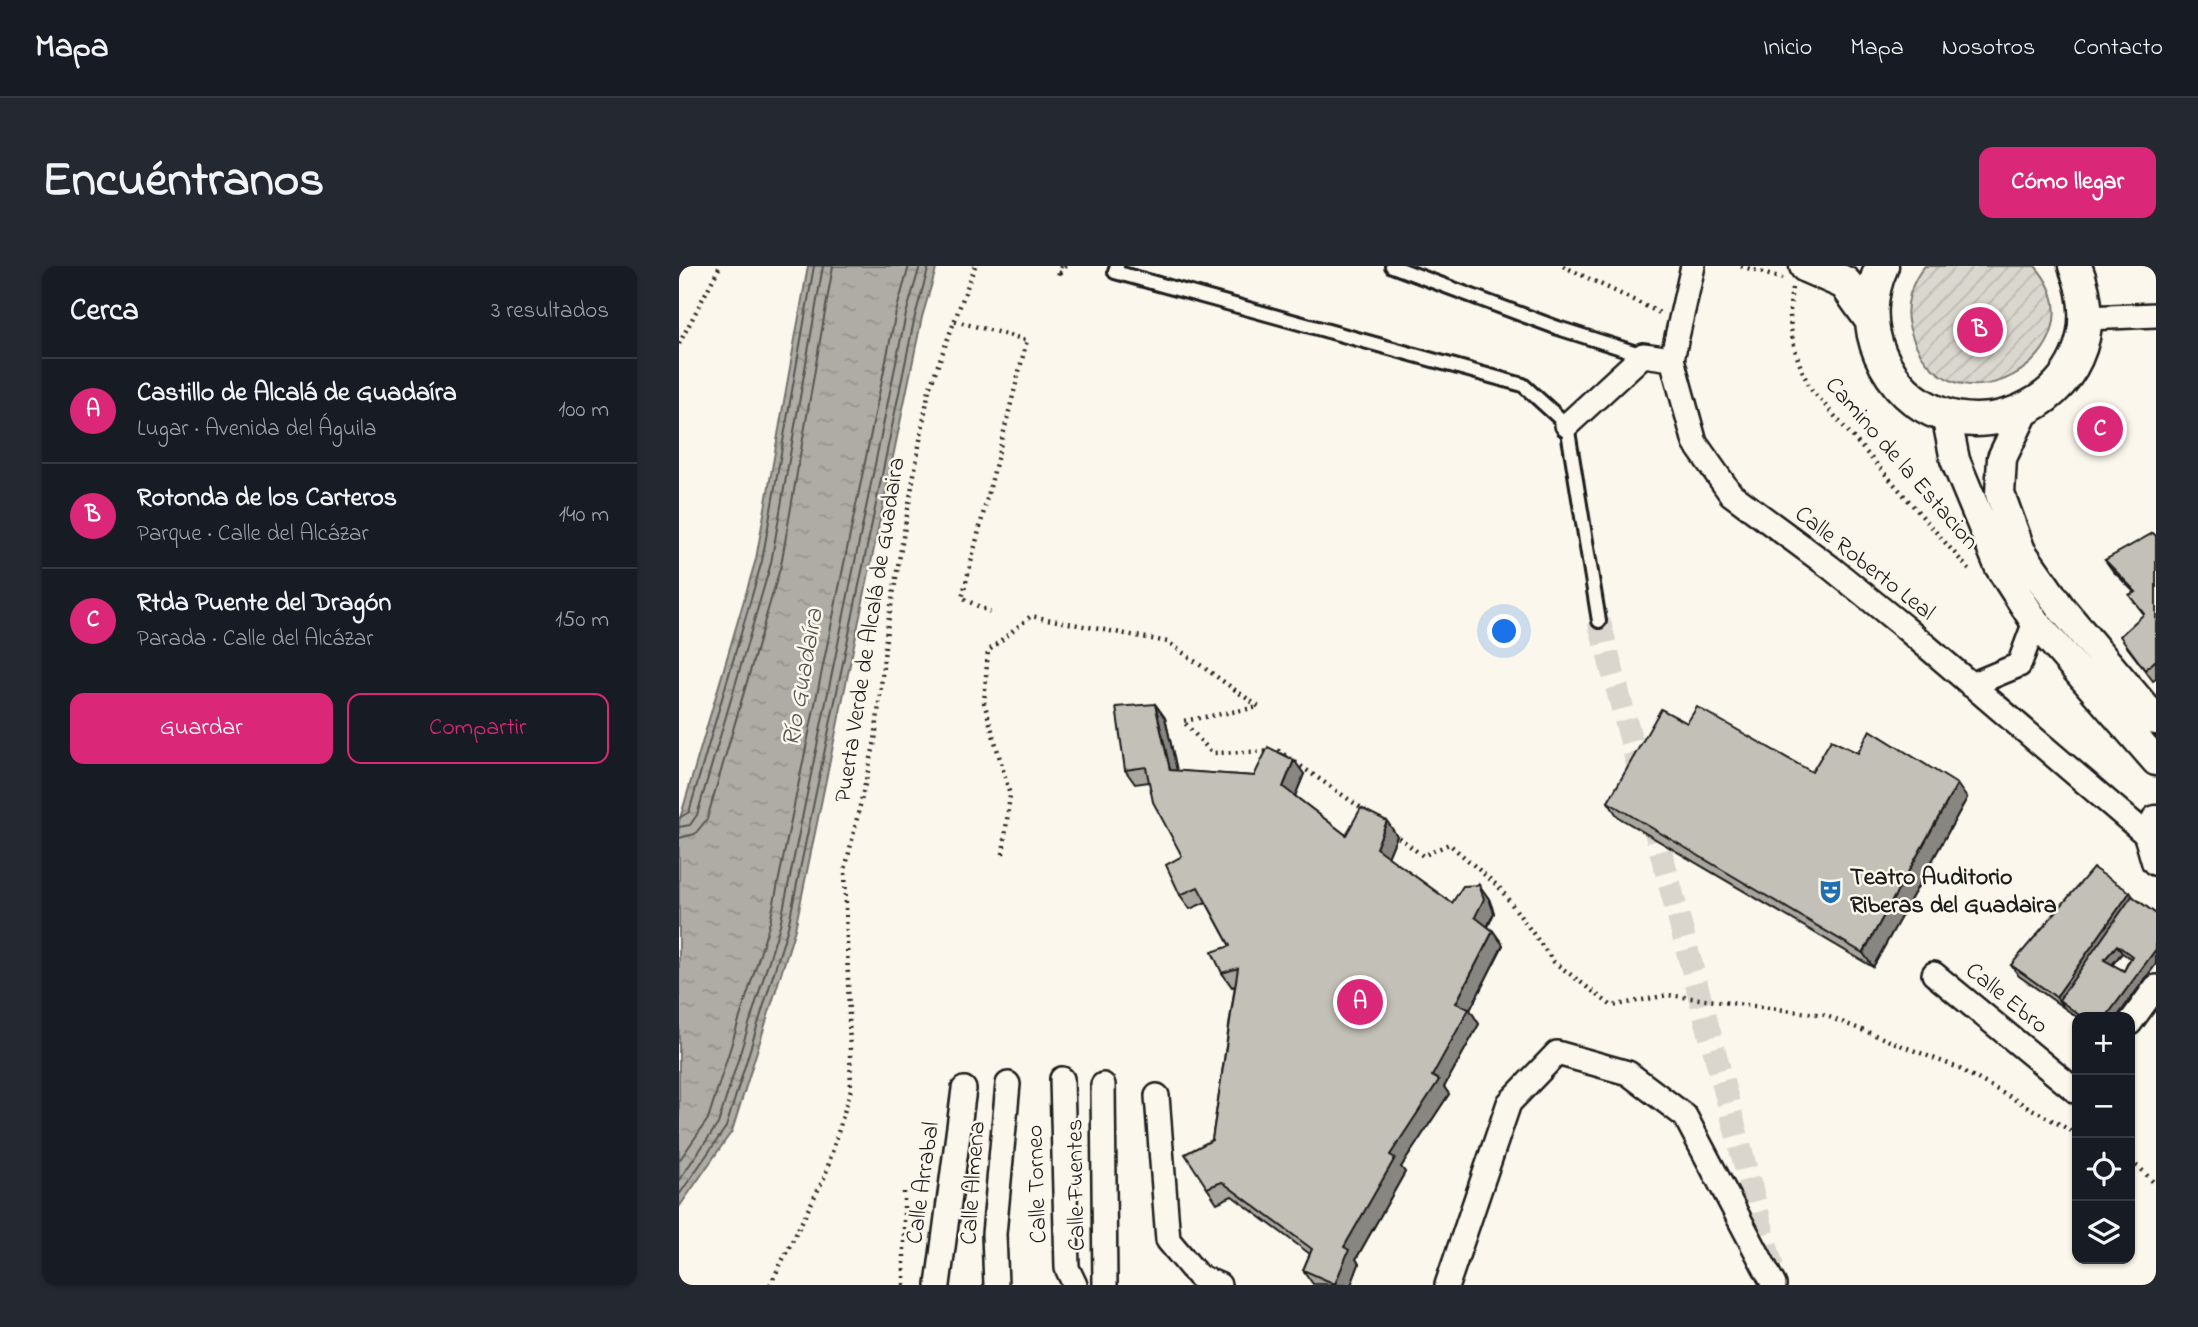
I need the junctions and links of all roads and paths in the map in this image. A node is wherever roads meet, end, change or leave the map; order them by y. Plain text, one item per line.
1 (720, 266) edge
2 (975, 266) edge
3 (1117, 266) edge
4 (1392, 266) edge
5 (1563, 266) edge
6 (1693, 266) edge
7 (1741, 266) edge
8 (1882, 266) edge
9 (2075, 266) edge
10 (1799, 274) edge
11 (2156, 315) edge
12 (2087, 318) junction
13 (955, 321) junction
14 (1872, 321) junction
15 (1680, 322) junction
16 (679, 344) edge
17 (1643, 355) junction
18 (1672, 359) junction
19 (2025, 410) junction
20 (1946, 415) junction
21 (1567, 425) junction
22 (1999, 566) junction
23 (990, 612) dead end
24 (1599, 621) tunnel mouth
25 (2035, 622) junction
26 (1971, 685) junction
27 (2156, 720) edge
28 (2156, 761) edge
29 (1369, 814) edge
30 (1391, 831) dead end
31 (2154, 839) edge
32 (1003, 854) dead end
33 (1934, 974) dead end
34 (2156, 986) edge
35 (2135, 1016) edge
36 (1062, 1079) dead end
37 (1008, 1084) dead end
38 (1103, 1085) dead end
39 (964, 1088) dead end
40 (2072, 1088) edge
41 (1157, 1096) dead end
42 (2072, 1130) edge
43 (2135, 1165) edge
44 (2156, 1185) edge
45 (904, 1192) dead end
46 (770, 1285) edge
47 (904, 1285) edge
48 (937, 1285) edge
49 (996, 1285) edge
50 (1075, 1285) edge
51 (1105, 1285) edge
52 (1219, 1285) edge
53 (1447, 1285) edge
54 (1774, 1285) edge

1 - 16 path
2 - 13 path, Puerta Verde de Alcalá de Guadaira
3 - 21 lane
4 - 17 lane
5 - 15 path
6 - 15 street, Calle Roberto Leal
7 - 10 path
8 - 14 main road
9 - 12 main road
10 - 14 main road
10 - 22 path, Camino de la Estacion
11 - 12 street
12 - 19 main road
13 - 23 path
13 - 46 path, Puerta Verde de Alcalá de Guadaira
14 - 20 main road
15 - 18 street, Calle Roberto Leal
17 - 18 street
17 - 21 street
18 - 26 street, Calle Roberto Leal
19 - 20 main road
19 - 27 street
20 - 22 street
21 - 24 lane
22 - 25 street
25 - 26 street
25 - 28 street
26 - 31 street, Calle Roberto Leal
29 - 32 path
30 - 42 path
33 - 40 street, Calle Ebro
34 - 35 street
36 - 50 street, Calle Torneo
37 - 49 street, Calle Almena
38 - 51 street, Calle Fuentes
39 - 48 street, Calle Arrabal
41 - 52 street
43 - 44 path
45 - 47 path
53 - 54 street

